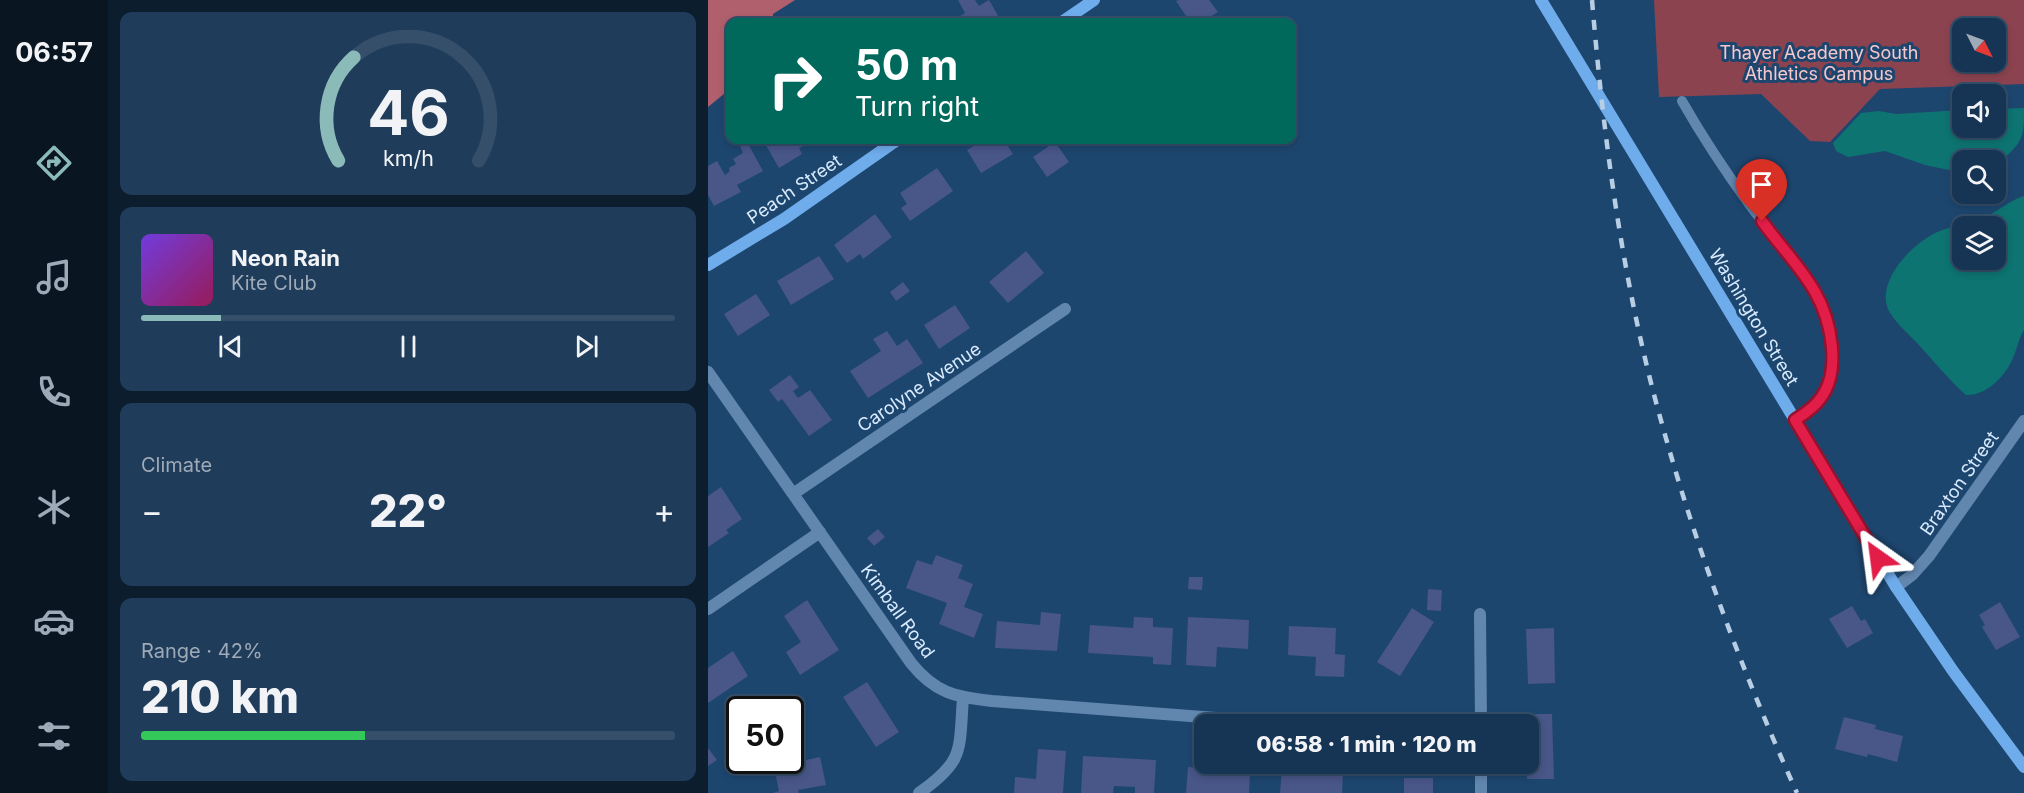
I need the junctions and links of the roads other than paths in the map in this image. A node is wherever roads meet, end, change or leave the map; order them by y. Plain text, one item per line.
1 (1094, 0) edge
2 (1541, 0) edge
3 (1068, 18) edge
4 (1682, 100) dead end
5 (891, 144) edge
6 (708, 265) edge
7 (1065, 309) dead end
8 (708, 372) edge
9 (1795, 420) junction
10 (2024, 422) edge
11 (793, 494) junction
12 (819, 532) junction
13 (1896, 587) junction
14 (708, 609) edge
15 (1480, 614) dead end
16 (963, 698) junction
17 (1481, 714) edge
18 (1194, 716) edge
19 (2024, 767) edge
20 (1481, 774) edge
21 (920, 793) edge
22 (1481, 793) edge

1 - 3 main road
2 - 9 main road, Washington Street
4 - 9 lane
5 - 6 main road, Peach Street
7 - 11 street, Carolyne Avenue
8 - 11 street, Kimball Road
9 - 13 main road, Washington Street
10 - 13 street, Braxton Street
11 - 12 street, Kimball Road
12 - 14 street
12 - 16 street, Kimball Road
13 - 19 main road, Washington Street
15 - 17 street
16 - 18 street, Kimball Road
16 - 21 street
20 - 22 street

